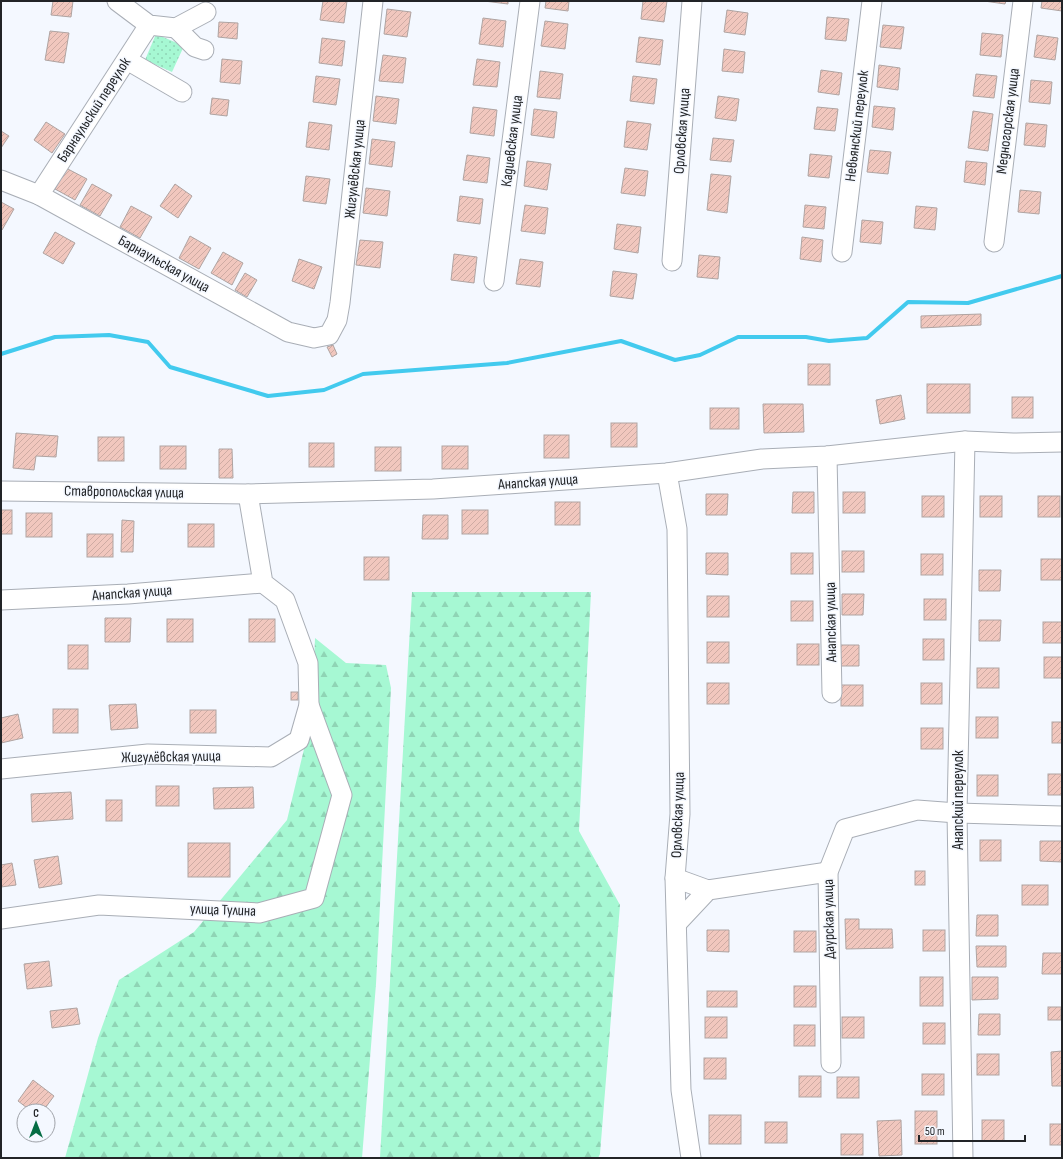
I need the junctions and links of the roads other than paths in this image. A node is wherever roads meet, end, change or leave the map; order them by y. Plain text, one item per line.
1 (117, 1) edge
2 (373, 1) edge
3 (530, 1) edge
4 (692, 1) edge
5 (872, 1) edge
6 (1023, 1) edge
7 (206, 12) dead end
8 (149, 25) junction
9 (176, 28) junction
10 (204, 50) dead end
11 (127, 60) junction
12 (182, 92) dead end
13 (1, 180) edge
14 (39, 195) junction
15 (994, 242) dead end
16 (842, 252) dead end
17 (672, 261) dead end
18 (494, 281) dead end
19 (329, 335) joint
20 (965, 442) junction
21 (1062, 442) edge
22 (827, 456) junction
23 (667, 473) junction
24 (1, 491) edge
25 (248, 494) junction
26 (263, 583) junction
27 (1, 600) edge
28 (832, 692) dead end
29 (309, 705) junction
30 (1, 769) edge
31 (956, 813) junction
32 (1062, 816) edge
33 (828, 872) junction
34 (675, 878) junction
35 (708, 890) junction
36 (1, 919) edge
37 (678, 922) junction
38 (831, 1063) dead end
39 (691, 1158) edge
40 (963, 1158) edge

1 - 8 street
2 - 19 street, Жигулёвская улица
3 - 18 street, Кадиевская улица
4 - 17 street, Орловская улица
5 - 16 street, Невьянский переулок
6 - 15 street, Медногорская улица
7 - 9 street
8 - 9 street
8 - 11 street, Барнаульский переулок
9 - 10 street
11 - 12 street
11 - 14 street, Барнаульский переулок
13 - 14 street, Барнаульская улица
14 - 19 street, Барнаульская улица
20 - 21 street, Анапская улица
20 - 22 street, Анапская улица
20 - 31 street, Анапский переулок
22 - 23 street, Анапская улица
22 - 28 street, Анапская улица
23 - 25 street, Анапская улица
23 - 34 street, Орловская улица
24 - 25 street, Ставропольская улица
25 - 26 street
26 - 27 street, Анапская улица
26 - 29 street
29 - 30 street, Жигулёвская улица
29 - 36 street, улица Тулина
31 - 32 street, Даурская улица
31 - 33 street, Даурская улица
31 - 40 street, Анапский переулок
33 - 35 street
33 - 38 street, Даурская улица
34 - 35 street
34 - 37 street, Орловская улица
35 - 37 street
37 - 39 street, Орловская улица

